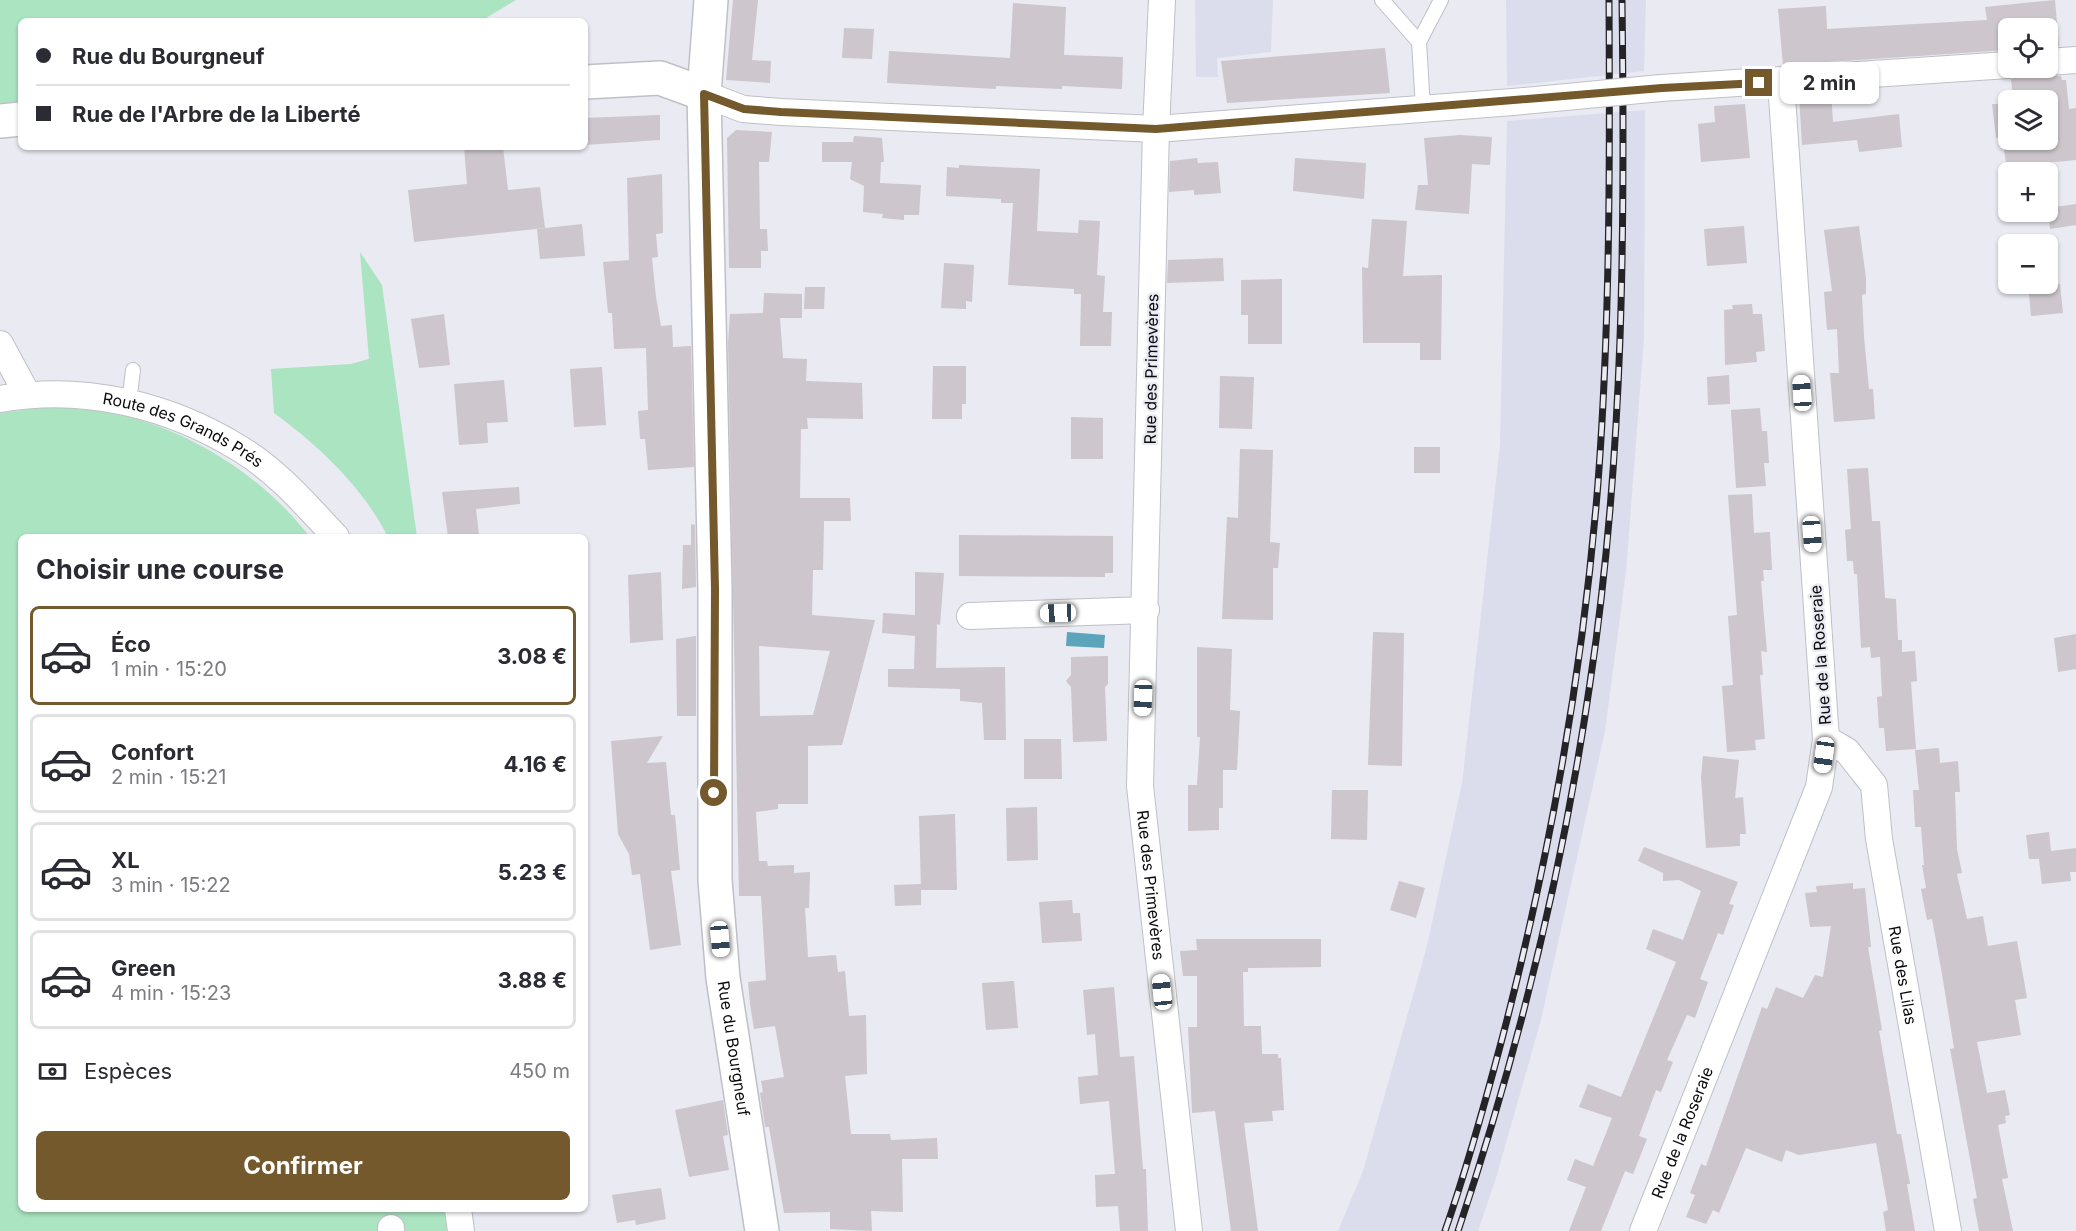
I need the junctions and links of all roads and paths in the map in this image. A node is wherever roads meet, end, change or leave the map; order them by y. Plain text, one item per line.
1 (711, 0) edge
2 (1162, 0) edge
3 (1382, 0) edge
4 (1441, 0) edge
5 (1419, 42) junction
6 (2076, 60) edge
7 (2058, 61) edge
8 (1998, 66) edge
9 (588, 82) edge
10 (1781, 82) junction
11 (704, 94) junction
12 (1424, 108) junction
13 (18, 119) edge
14 (0, 121) edge
15 (1156, 129) junction
16 (0, 344) edge
17 (133, 370) dead end
18 (27, 394) junction
19 (0, 399) edge
20 (129, 403) junction
21 (333, 534) edge
22 (1146, 610) junction
23 (970, 616) dead end
24 (1826, 739) junction
25 (458, 1212) edge
26 (461, 1231) edge
27 (762, 1231) edge
28 (1189, 1231) edge
29 (1643, 1231) edge
30 (1948, 1231) edge

1 - 11 main road, Rue du Bourgneuf
2 - 15 street, Rue des Primevères
3 - 5 lane
4 - 5 lane
5 - 12 lane
6 - 7 street
8 - 10 street
9 - 11 main road
10 - 12 street, bridge
10 - 24 street, Rue de la Roseraie
11 - 15 street
11 - 27 main road, Rue du Bourgneuf
12 - 15 street
13 - 14 main road
15 - 22 street, Rue des Primevères
16 - 18 street
17 - 20 lane
18 - 19 street, Route des Grands Prés
18 - 20 street, Route des Grands Prés
20 - 21 street, Route des Grands Prés
22 - 23 street
22 - 28 street, Rue des Primevères
24 - 29 street, Rue de la Roseraie
24 - 30 street, Rue des Lilas
25 - 26 street

